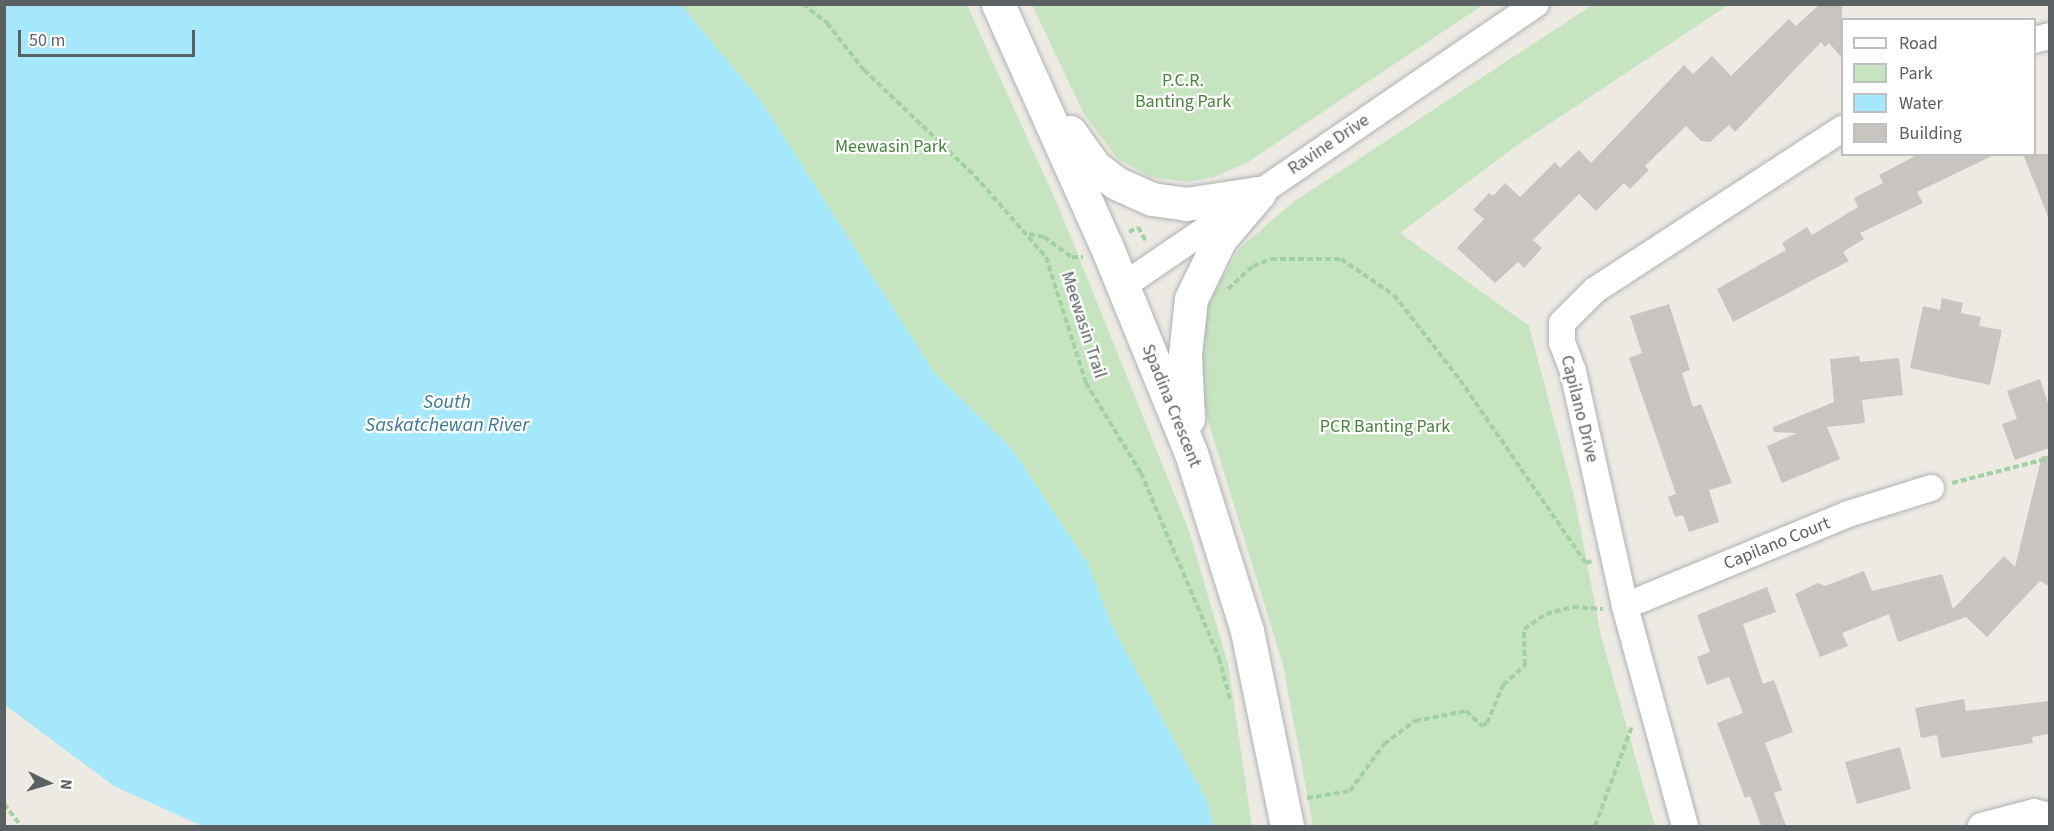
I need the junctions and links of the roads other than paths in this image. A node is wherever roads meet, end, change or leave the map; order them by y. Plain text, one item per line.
1 (998, 4) edge
2 (1536, 4) edge
3 (1034, 82) junction
4 (1841, 130) edge
5 (1259, 193) junction
6 (1123, 285) junction
7 (1191, 453) junction
8 (1931, 488) road end
9 (1625, 606) junction
10 (1285, 814) edge
11 (2049, 816) edge
12 (1684, 826) edge
13 (1981, 826) edge

1 - 3 street, Spadina Crescent
2 - 5 street, Ravine Drive
3 - 5 street
3 - 6 street, Spadina Crescent
4 - 9 street, Capilano Drive
5 - 6 street, Ravine Drive
5 - 7 street
6 - 7 street, Spadina Crescent
7 - 10 street, Spadina Crescent
8 - 9 street, Capilano Court
9 - 12 street, Capilano Drive
11 - 13 street

